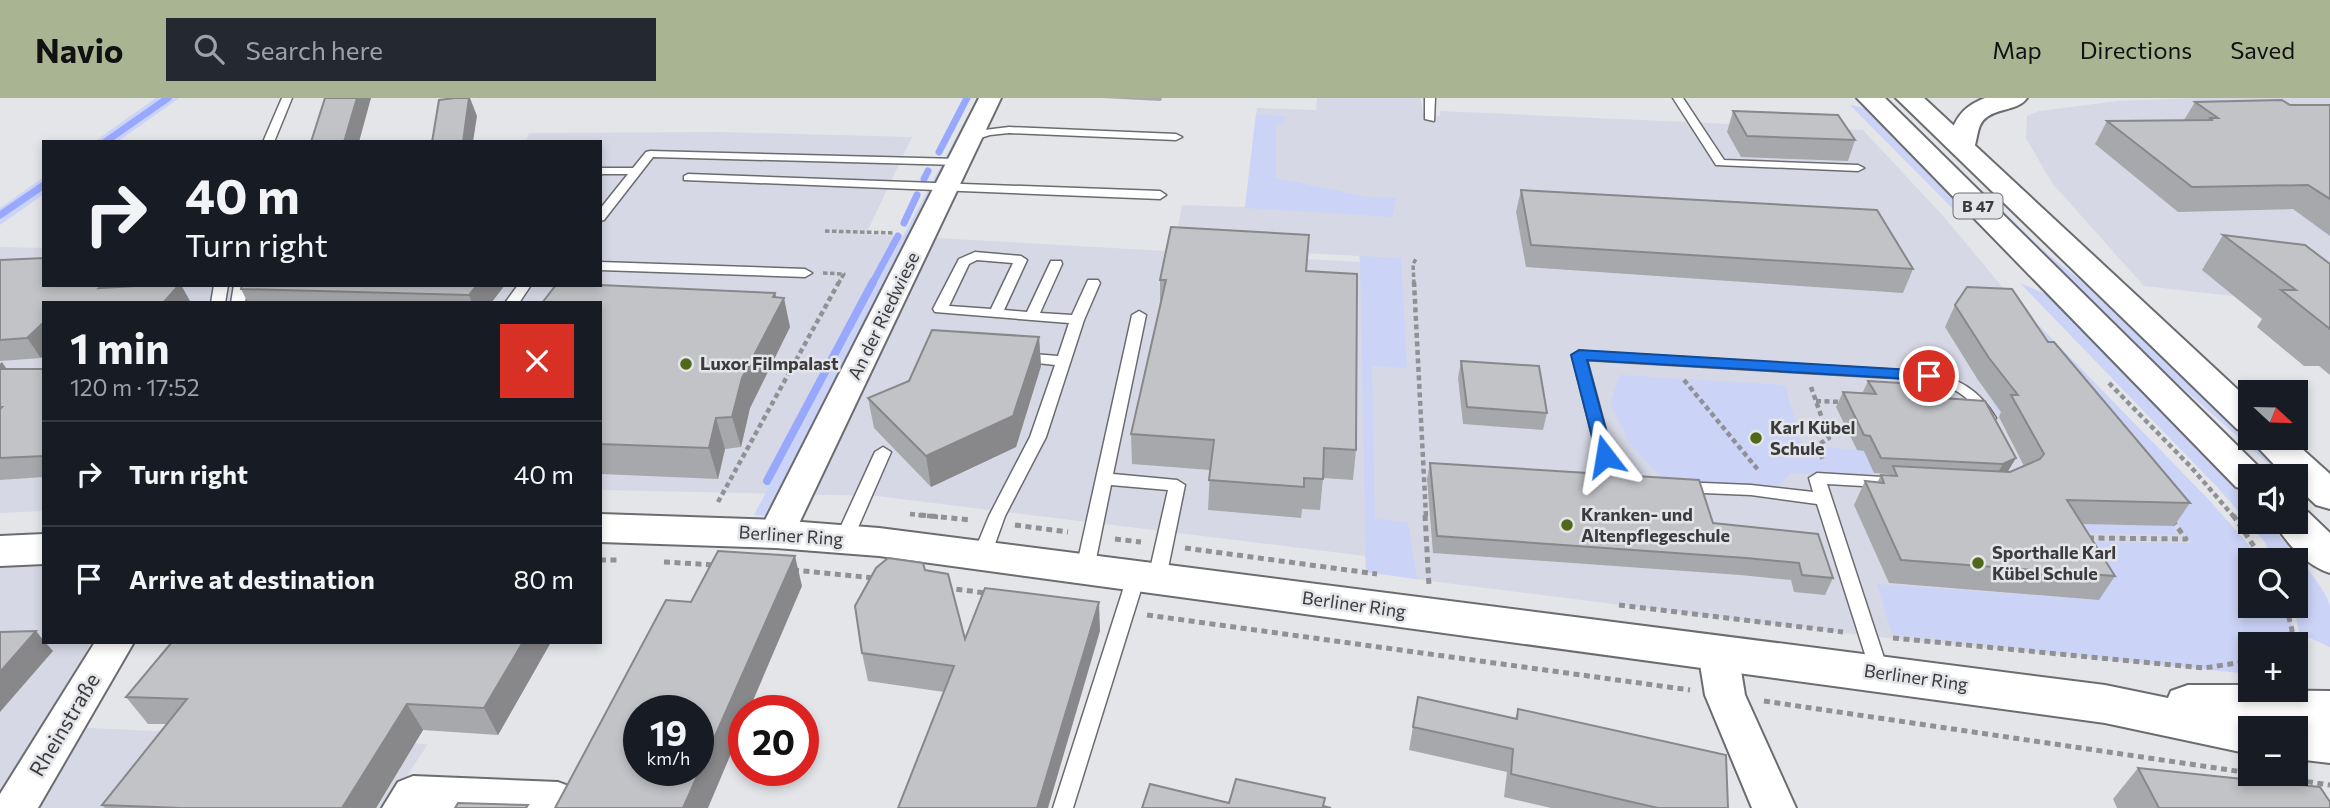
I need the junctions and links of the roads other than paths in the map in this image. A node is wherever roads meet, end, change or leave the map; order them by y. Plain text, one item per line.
1 (287, 98) edge
2 (990, 98) edge
3 (1430, 98) edge
4 (1678, 98) edge
5 (1871, 98) edge
6 (1909, 98) edge
7 (2014, 98) edge
8 (1430, 119) dead end
9 (1175, 137) dead end
10 (269, 140) edge
11 (1962, 146) junction
12 (959, 163) junction
13 (1857, 168) dead end
14 (602, 171) edge
15 (636, 171) junction
16 (688, 178) dead end
17 (1160, 195) dead end
18 (602, 214) edge
19 (1056, 264) dead end
20 (602, 266) edge
21 (805, 273) road end
22 (1093, 283) dead end
23 (996, 313) junction
24 (1139, 315) dead end
25 (1032, 316) junction
26 (1077, 320) junction
27 (1007, 356) edge
28 (1063, 360) junction
29 (2238, 410) edge
30 (1994, 429) edge
31 (2281, 450) edge
32 (883, 452) dead end
33 (2238, 466) edge
34 (1105, 479) junction
35 (1919, 484) edge
36 (2330, 496) edge
37 (1824, 499) junction
38 (851, 524) junction
39 (602, 528) edge
40 (2306, 534) edge
41 (42, 549) edge
42 (0, 551) edge
43 (783, 552) junction
44 (1090, 552) junction
45 (988, 557) junction
46 (2330, 558) edge
47 (1145, 578) junction
48 (114, 644) edge
49 (1718, 652) junction
50 (1874, 654) junction
51 (2105, 704) junction
52 (2319, 719) edge
53 (2238, 732) edge
54 (558, 801) edge
55 (15, 808) edge
56 (404, 808) edge
57 (1063, 808) edge
58 (1774, 808) edge

1 - 10 lane
2 - 12 street, An der Riedwiese
3 - 8 lane
4 - 13 lane
5 - 33 main road, B 47
6 - 11 main road, B 47
7 - 11 main road
9 - 12 lane
11 - 29 main road, B 47
12 - 15 lane
12 - 16 lane
12 - 17 lane
12 - 43 street, An der Riedwiese
14 - 15 lane
15 - 18 lane
19 - 25 lane
20 - 21 lane
22 - 26 lane
23 - 23 lane
23 - 25 lane
24 - 34 lane
25 - 26 lane
26 - 28 lane
27 - 28 lane
28 - 45 lane
30 - 37 lane
31 - 36 main road
32 - 38 lane
34 - 44 lane
34 - 47 lane
35 - 37 lane
37 - 50 lane
38 - 43 main road, Berliner Ring
38 - 45 main road, Berliner Ring
39 - 43 main road, Berliner Ring
40 - 46 main road
41 - 42 main road
44 - 45 main road, Berliner Ring
44 - 47 main road, Berliner Ring
47 - 49 main road, Berliner Ring
47 - 57 lane
48 - 55 street, Rheinstraße
49 - 50 main road, Berliner Ring
49 - 58 street
50 - 51 main road, Berliner Ring
51 - 52 main road, Berliner Ring
51 - 53 main road, Berliner Ring
54 - 56 street

